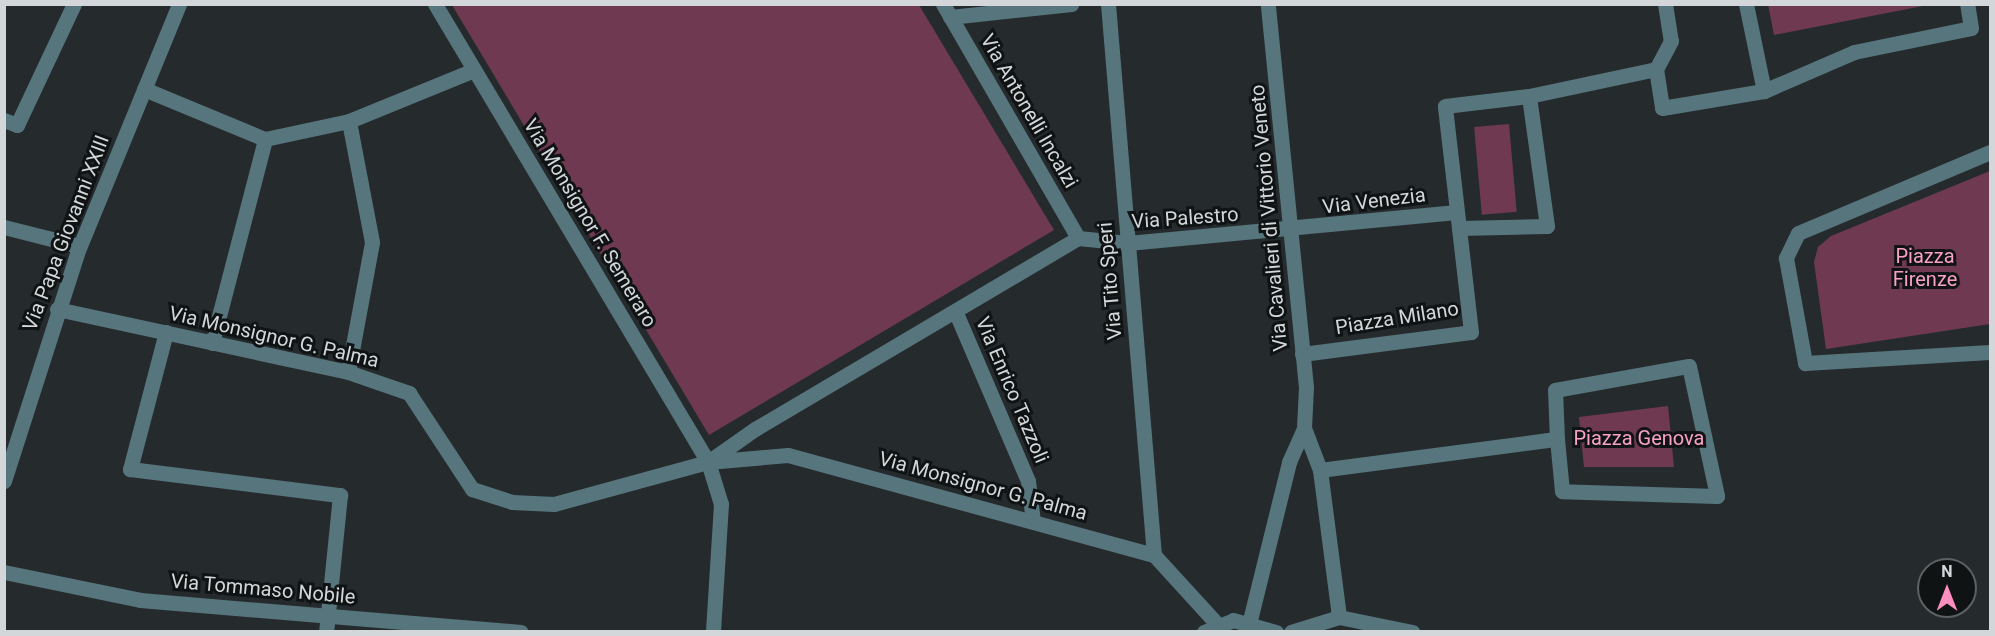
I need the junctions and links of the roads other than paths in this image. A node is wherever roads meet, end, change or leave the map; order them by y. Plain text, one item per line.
1 (74, 4) edge
2 (179, 4) edge
3 (435, 4) edge
4 (1071, 4) edge
5 (1108, 4) edge
6 (1268, 4) edge
7 (1665, 4) edge
8 (1746, 4) edge
9 (1967, 4) edge
10 (947, 11) edge
11 (1656, 69) junction
12 (474, 70) junction
13 (144, 89) junction
14 (1764, 91) junction
15 (1530, 96) junction
16 (349, 121) junction
17 (11, 123) edge
18 (265, 140) junction
19 (1990, 152) edge
20 (1457, 212) junction
21 (4, 227) edge
22 (1459, 228) junction
23 (1295, 232) junction
24 (1078, 238) junction
25 (1128, 243) junction
26 (79, 246) junction
27 (57, 309) junction
28 (956, 313) junction
29 (166, 332) junction
30 (212, 343) junction
31 (1990, 352) edge
32 (1302, 354) junction
33 (348, 372) junction
34 (1304, 428) junction
35 (1557, 439) junction
36 (708, 462) junction
37 (1320, 470) junction
38 (4, 481) edge
39 (1033, 520) junction
40 (1154, 555) junction
41 (4, 572) edge
42 (330, 615) junction
43 (1339, 617) junction
44 (1250, 620) junction
45 (1211, 628) edge
46 (326, 632) edge
47 (521, 632) edge
48 (713, 632) edge
49 (1276, 632) edge
50 (1291, 632) edge
51 (1412, 632) edge

1 - 17 street
2 - 13 street, Via Papa Giovanni XXIII
3 - 12 street, Via Monsignor F. Semeraro
4 - 10 street
5 - 25 street, Via Tito Speri
6 - 23 street, Via Cavalieri di Vittorio Veneto
7 - 11 street
8 - 14 street
9 - 14 street
10 - 24 street, Via Antonelli Incalzi
11 - 14 street
11 - 15 street, Piazza Milano
12 - 16 street
12 - 36 street, Via Monsignor F. Semeraro
13 - 18 street
13 - 26 street, Via Papa Giovanni XXIII
15 - 20 street, Piazza Milano
15 - 22 street
16 - 18 street
16 - 33 street
18 - 30 street
19 - 31 street
20 - 22 street, Piazza Milano
20 - 23 street, Via Venezia
21 - 26 street
22 - 32 street, Piazza Milano
23 - 25 street, Via Palestro
23 - 32 street, Via Cavalieri di Vittorio Veneto
24 - 25 street, Via Palestro
24 - 28 street, Via Monsignor G. Palma
25 - 40 street, Via Tito Speri
26 - 27 street, Via Papa Giovanni XXIII
27 - 29 street, Via Monsignor G. Palma
27 - 38 street, Via Papa Giovanni XXIII
28 - 36 street, Via Monsignor G. Palma
28 - 39 street, Via Enrico Tazzoli
29 - 30 street, Via Monsignor G. Palma
29 - 42 street
30 - 33 street, Via Monsignor G. Palma
32 - 34 street, Via Cavalieri di Vittorio Veneto
33 - 36 street, Via Monsignor G. Palma
34 - 37 street, Via Cavalieri di Vittorio Veneto
34 - 44 street, Via Cavalieri di Vittorio Veneto
35 - 35 street
35 - 37 street
36 - 39 street, Via Monsignor G. Palma
36 - 48 street, Via Monsignor F. Semeraro
37 - 43 street, Via Cavalieri di Vittorio Veneto
39 - 40 street, Via Monsignor G. Palma
40 - 45 street
41 - 42 street, Via Tommaso Nobile
42 - 46 street
42 - 47 street, Via Tommaso Nobile
43 - 50 street
43 - 51 street
44 - 45 street
44 - 49 street

